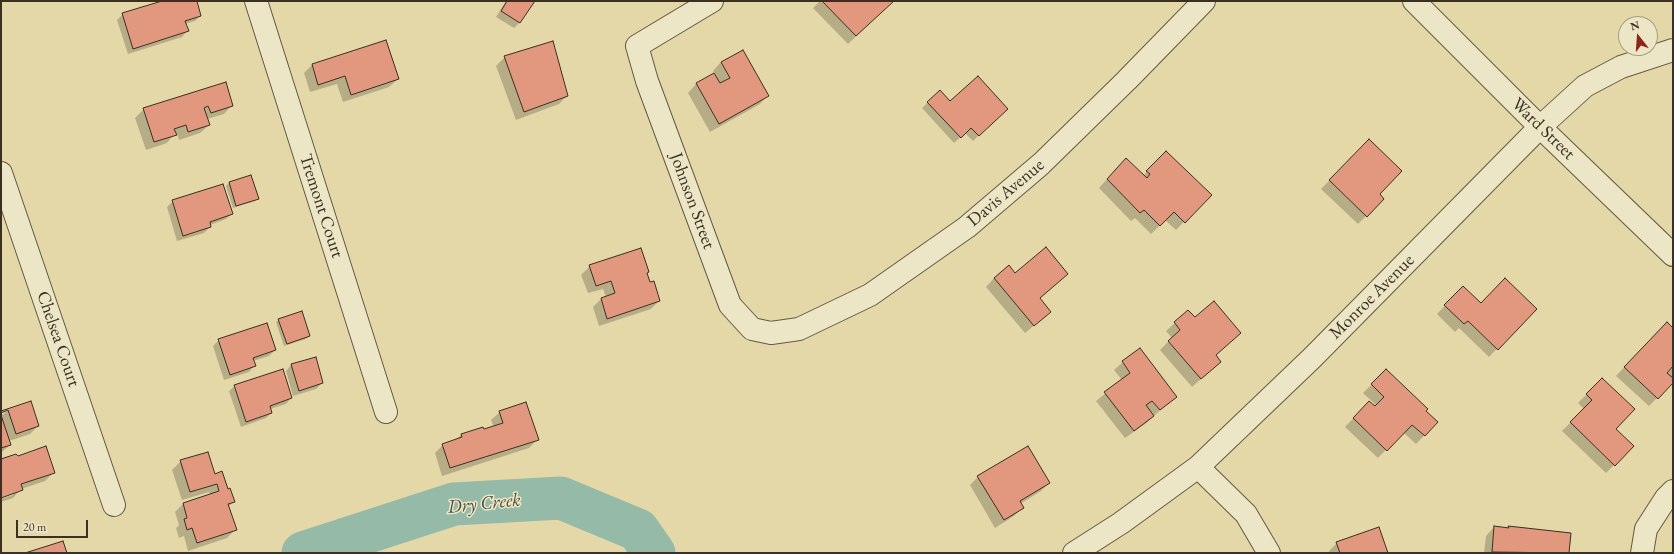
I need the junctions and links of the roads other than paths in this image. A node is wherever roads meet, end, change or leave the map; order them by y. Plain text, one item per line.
1 (256, 1) edge
2 (712, 1) edge
3 (1204, 1) edge
4 (1414, 1) edge
5 (1673, 50) edge
6 (1540, 126) junction
7 (1, 173) edge
8 (1673, 255) edge
9 (771, 333) joint
10 (386, 412) dead end
11 (1198, 466) junction
12 (1673, 491) edge
13 (114, 505) dead end
14 (1074, 553) edge
15 (1269, 553) edge
16 (1642, 553) edge

1 - 10 street, Tremont Court
2 - 9 street, Johnson Street
3 - 9 street, Davis Avenue
4 - 6 street, Ward Street
5 - 6 street, Monroe Avenue
6 - 8 street, Ward Street
6 - 11 street, Monroe Avenue
7 - 13 street, Chelsea Court
11 - 14 street, Monroe Avenue
11 - 15 street
12 - 16 street

